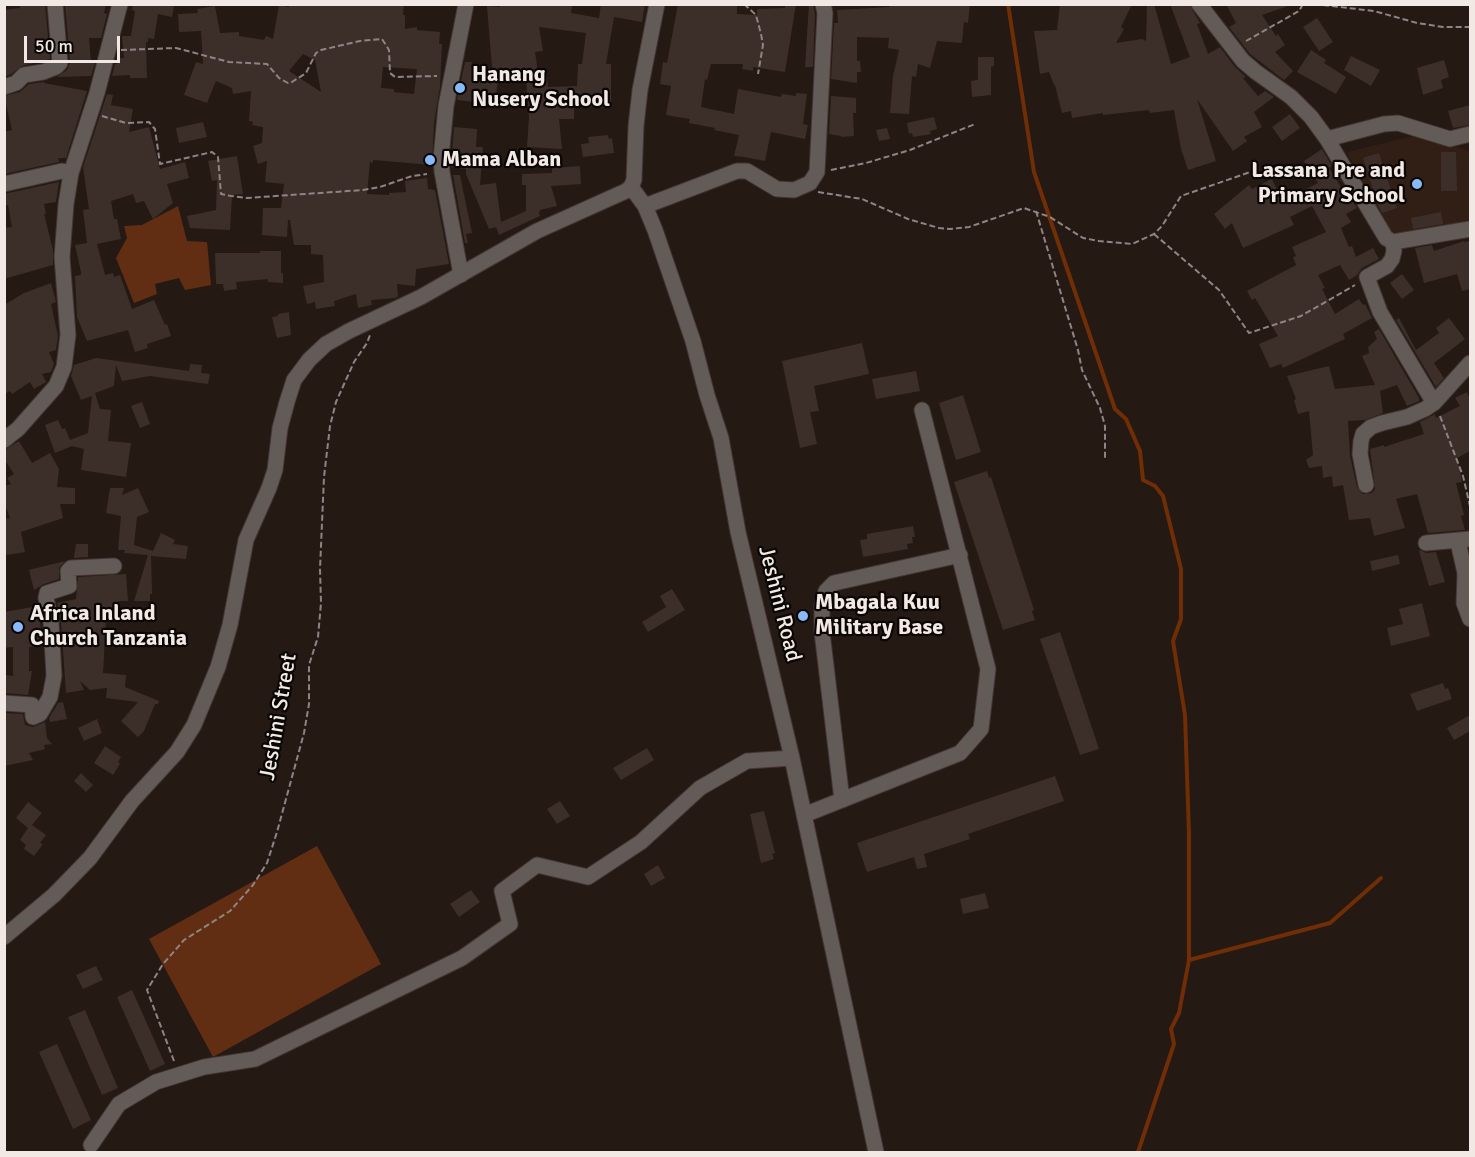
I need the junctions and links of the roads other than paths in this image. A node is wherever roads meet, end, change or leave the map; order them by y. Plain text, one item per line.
1 (55, 4) edge
2 (120, 4) edge
3 (466, 4) edge
4 (657, 4) edge
5 (823, 4) edge
6 (1199, 4) edge
7 (4, 87) edge
8 (1470, 134) edge
9 (1327, 139) junction
10 (71, 173) junction
11 (4, 184) edge
12 (631, 187) junction
13 (645, 206) junction
14 (1470, 229) edge
15 (1394, 242) junction
16 (461, 275) junction
17 (1470, 363) edge
18 (1434, 403) junction
19 (922, 410) dead end
20 (4, 440) edge
21 (1366, 485) dead end
22 (1464, 540) edge
23 (1426, 543) dead end
24 (960, 555) junction
25 (114, 566) dead end
26 (1470, 619) edge
27 (4, 703) edge
28 (792, 758) junction
29 (842, 800) junction
30 (804, 815) junction
31 (4, 937) edge
32 (91, 1145) dead end
33 (876, 1152) edge

1 - 7 street
2 - 10 street
3 - 16 street
4 - 12 street
5 - 13 street
6 - 9 street
8 - 9 street
9 - 15 street
10 - 11 street
10 - 20 street
12 - 13 street, Jeshini Road
12 - 16 street
13 - 28 street, Jeshini Road
14 - 15 street
15 - 18 street
16 - 31 street
17 - 18 street
18 - 21 street
19 - 24 street
22 - 23 street
22 - 26 street
24 - 29 street
24 - 29 street
25 - 27 street
28 - 30 street, Jeshini Road
28 - 32 street
29 - 30 street
30 - 33 street, Jeshini Road

